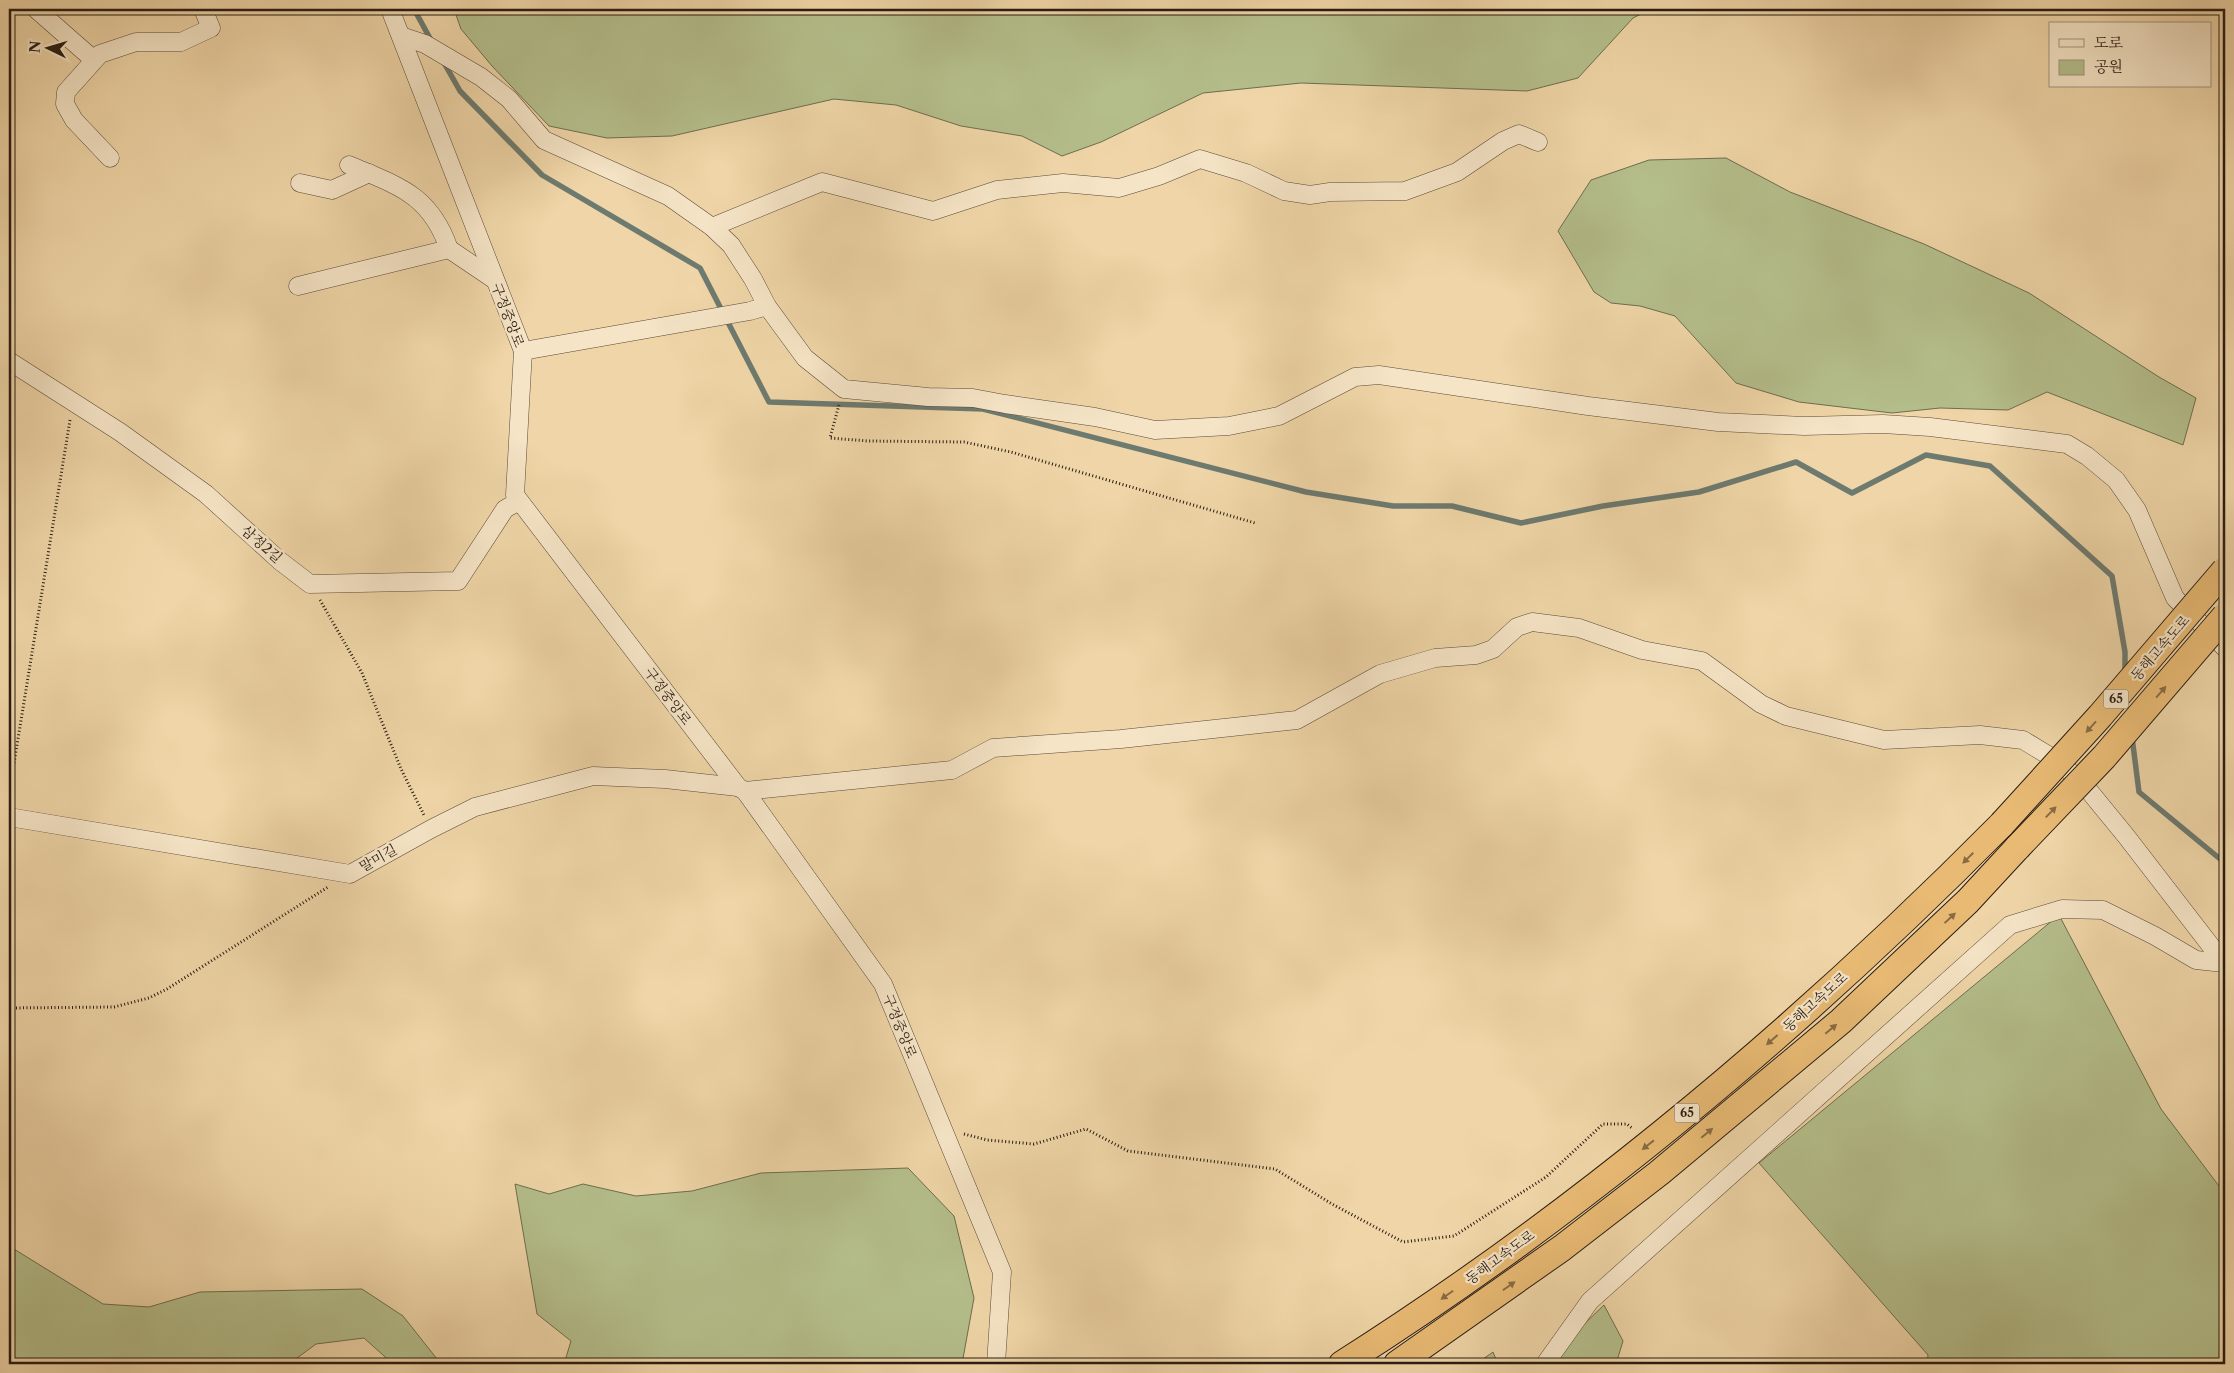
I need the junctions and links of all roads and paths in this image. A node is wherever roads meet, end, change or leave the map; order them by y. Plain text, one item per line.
1 (36, 9) edge
2 (203, 9) edge
3 (390, 9) edge
4 (401, 36) junction
5 (94, 60) junction
6 (1538, 142) dead end
7 (110, 158) dead end
8 (349, 165) dead end
9 (369, 173) junction
10 (300, 183) dead end
11 (712, 227) junction
12 (449, 249) junction
13 (495, 280) junction
14 (298, 286) dead end
15 (758, 308) junction
16 (523, 351) junction
17 (9, 361) edge
18 (841, 396) dead end
19 (73, 402) junction
20 (519, 501) junction
21 (1255, 523) dead end
22 (2225, 570) edge
23 (310, 584) junction
24 (2225, 616) edge
25 (2225, 648) edge
26 (741, 789) junction
27 (9, 794) edge
28 (9, 817) edge
29 (431, 829) junction
30 (350, 874) junction
31 (2224, 964) edge
32 (9, 1008) edge
33 (1632, 1128) dead end
34 (943, 1129) junction
35 (996, 1364) edge
36 (1342, 1364) edge
37 (1398, 1364) edge
38 (1545, 1364) edge

1 - 5 street
2 - 5 street
3 - 4 street, 구정중앙로
4 - 11 street
4 - 13 street, 구정중앙로
5 - 7 street
6 - 11 street
8 - 9 street
9 - 10 street
9 - 12 street
11 - 15 street
12 - 13 street
12 - 14 street
13 - 16 street, 구정중앙로
15 - 16 street
15 - 25 street
16 - 20 street, 구정중앙로
17 - 19 street, 삼정2길
18 - 21 path
19 - 23 street, 삼정2길
19 - 27 path
20 - 23 street
20 - 26 street, 구정중앙로
22 -> 36 highway, 동해고속도로 / 65, bridge
23 - 29 path
37 -> 24 highway, 동해고속도로 / 65, bridge
26 - 29 street, 말미길
26 - 31 street, 말미길
26 - 34 street, 구정중앙로
28 - 30 street, 말미길
29 - 30 street, 말미길
30 - 32 path
31 - 38 street
33 - 34 path
34 - 35 street, 구정중앙로

